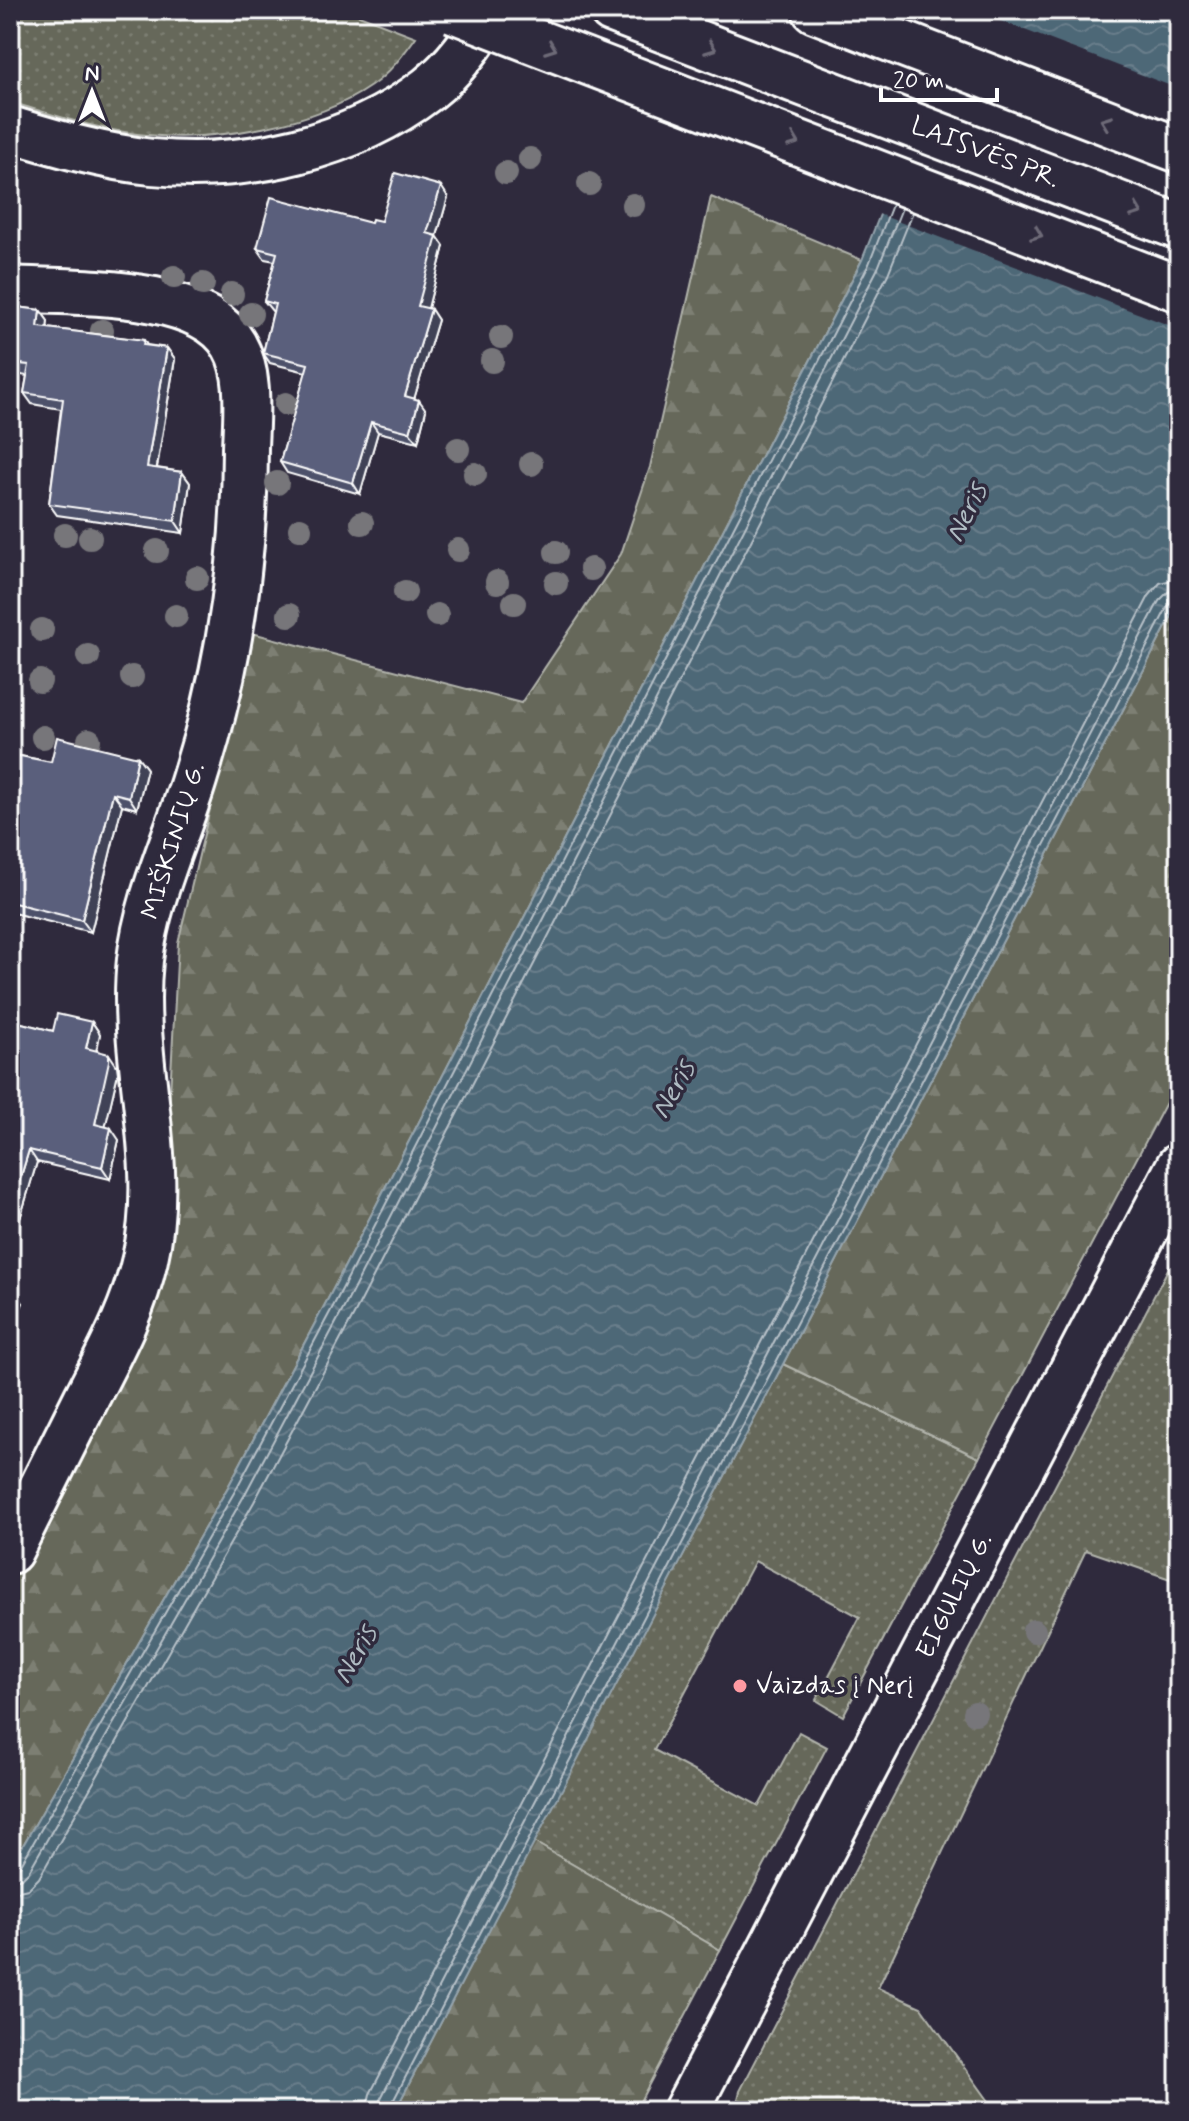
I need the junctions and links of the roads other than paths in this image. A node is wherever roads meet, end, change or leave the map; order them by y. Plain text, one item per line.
1 (453, 10) edge
2 (493, 10) edge
3 (612, 10) edge
4 (815, 10) edge
5 (10, 129) edge
6 (1179, 150) edge
7 (1179, 227) edge
8 (10, 289) edge
9 (1179, 289) edge
10 (1179, 1166) edge
11 (10, 1551) edge
12 (686, 2111) edge

1 -> 9 main road, bridge
2 - 5 main road
3 -> 7 main road, LAISVĖS PR.
6 -> 4 main road
8 - 11 main road, MIŠKINIŲ G.
10 - 12 main road, EIGULIŲ G.

